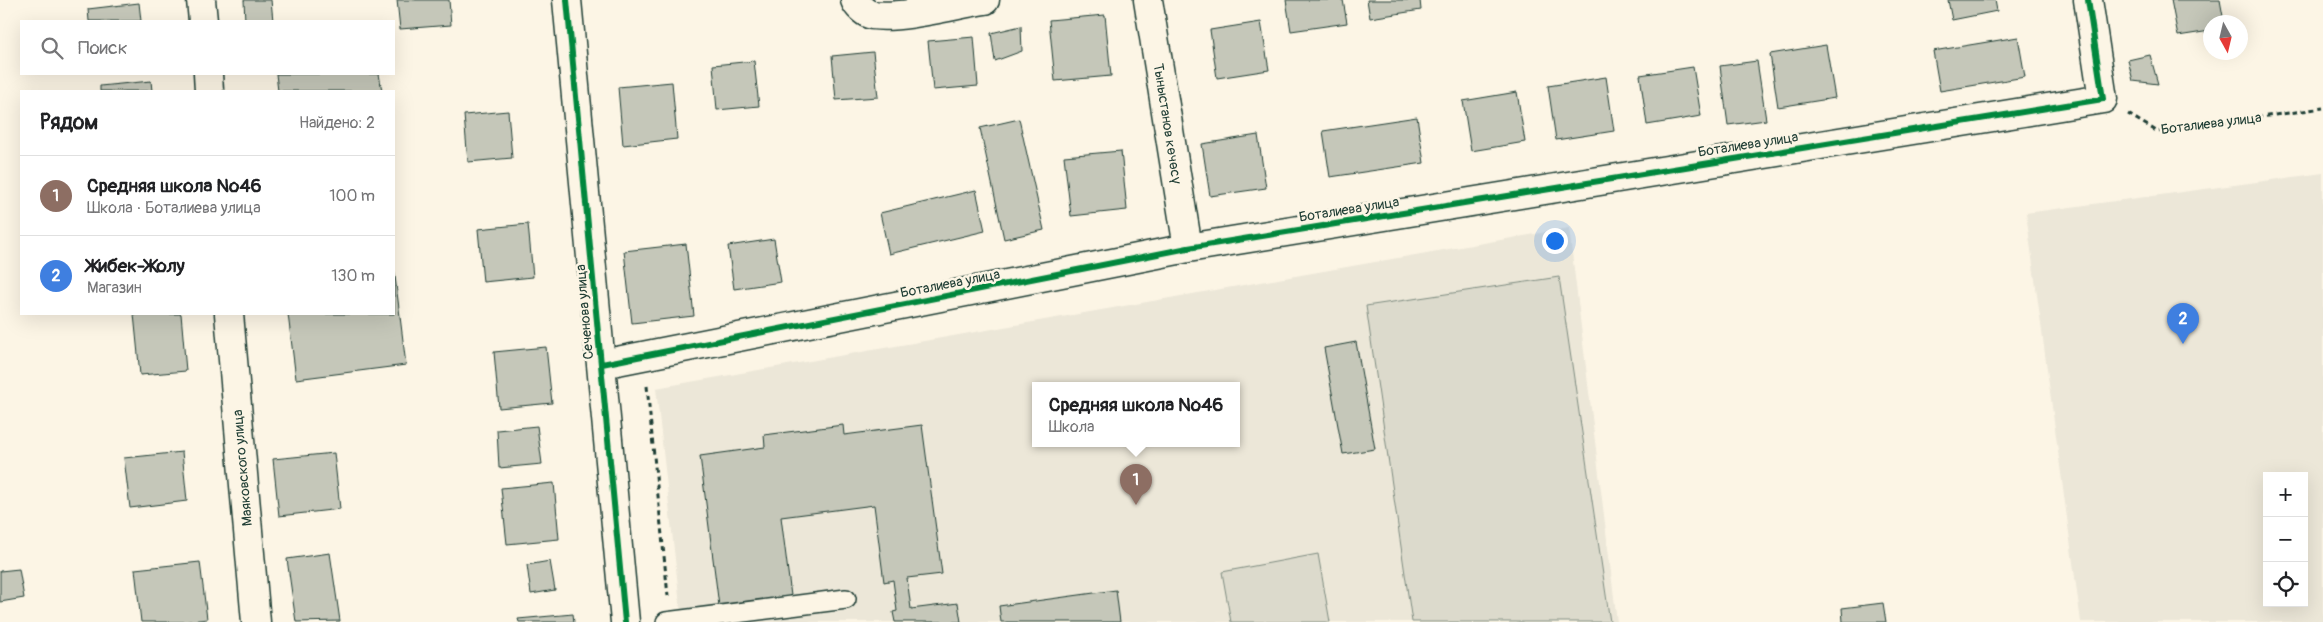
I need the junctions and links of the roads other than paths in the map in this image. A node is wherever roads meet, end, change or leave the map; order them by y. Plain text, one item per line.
1 (201, 0) edge
2 (567, 0) edge
3 (855, 0) edge
4 (985, 0) edge
5 (1148, 0) edge
6 (2088, 0) edge
7 (203, 20) edge
8 (208, 75) edge
9 (209, 90) edge
10 (1188, 248) junction
11 (229, 315) edge
12 (602, 364) junction
13 (846, 599) dead end
14 (256, 622) edge
15 (625, 622) edge
16 (668, 622) edge

1 - 7 street
2 - 12 street, Сеченова улица
3 - 4 street
5 - 10 street, Тыныстанов көчөсү
6 - 10 street, Боталиева улица
8 - 9 street
10 - 12 street, Боталиева улица
11 - 14 street, Маяковского улица
12 - 15 street, Сеченова улица
13 - 16 lane

